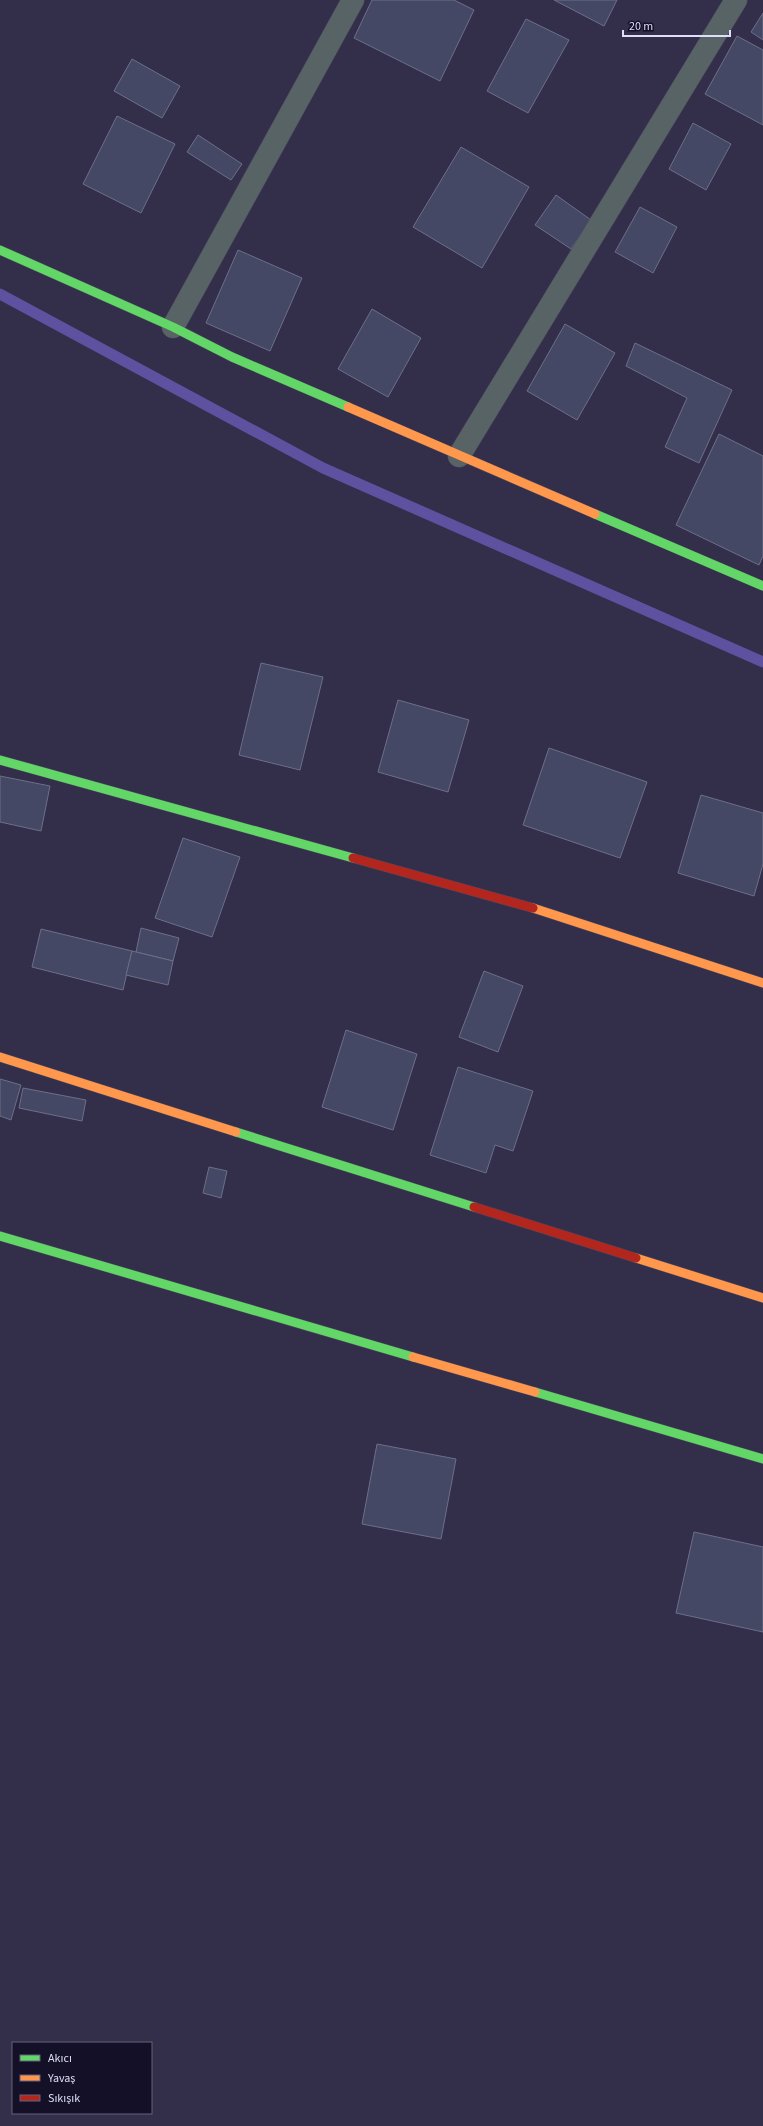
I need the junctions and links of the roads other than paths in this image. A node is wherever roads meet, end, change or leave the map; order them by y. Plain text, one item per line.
1 (354, 0) edge
2 (736, 0) edge
3 (0, 250) edge
4 (173, 327) junction
5 (459, 456) junction
6 (763, 586) edge
7 (0, 760) edge
8 (763, 983) edge
9 (0, 1057) edge
10 (0, 1236) edge
11 (763, 1298) edge
12 (763, 1459) edge

1 - 4 street
2 - 5 street
3 - 4 street
4 - 5 street
5 - 6 street
7 - 8 street
9 - 11 street
10 - 12 street

